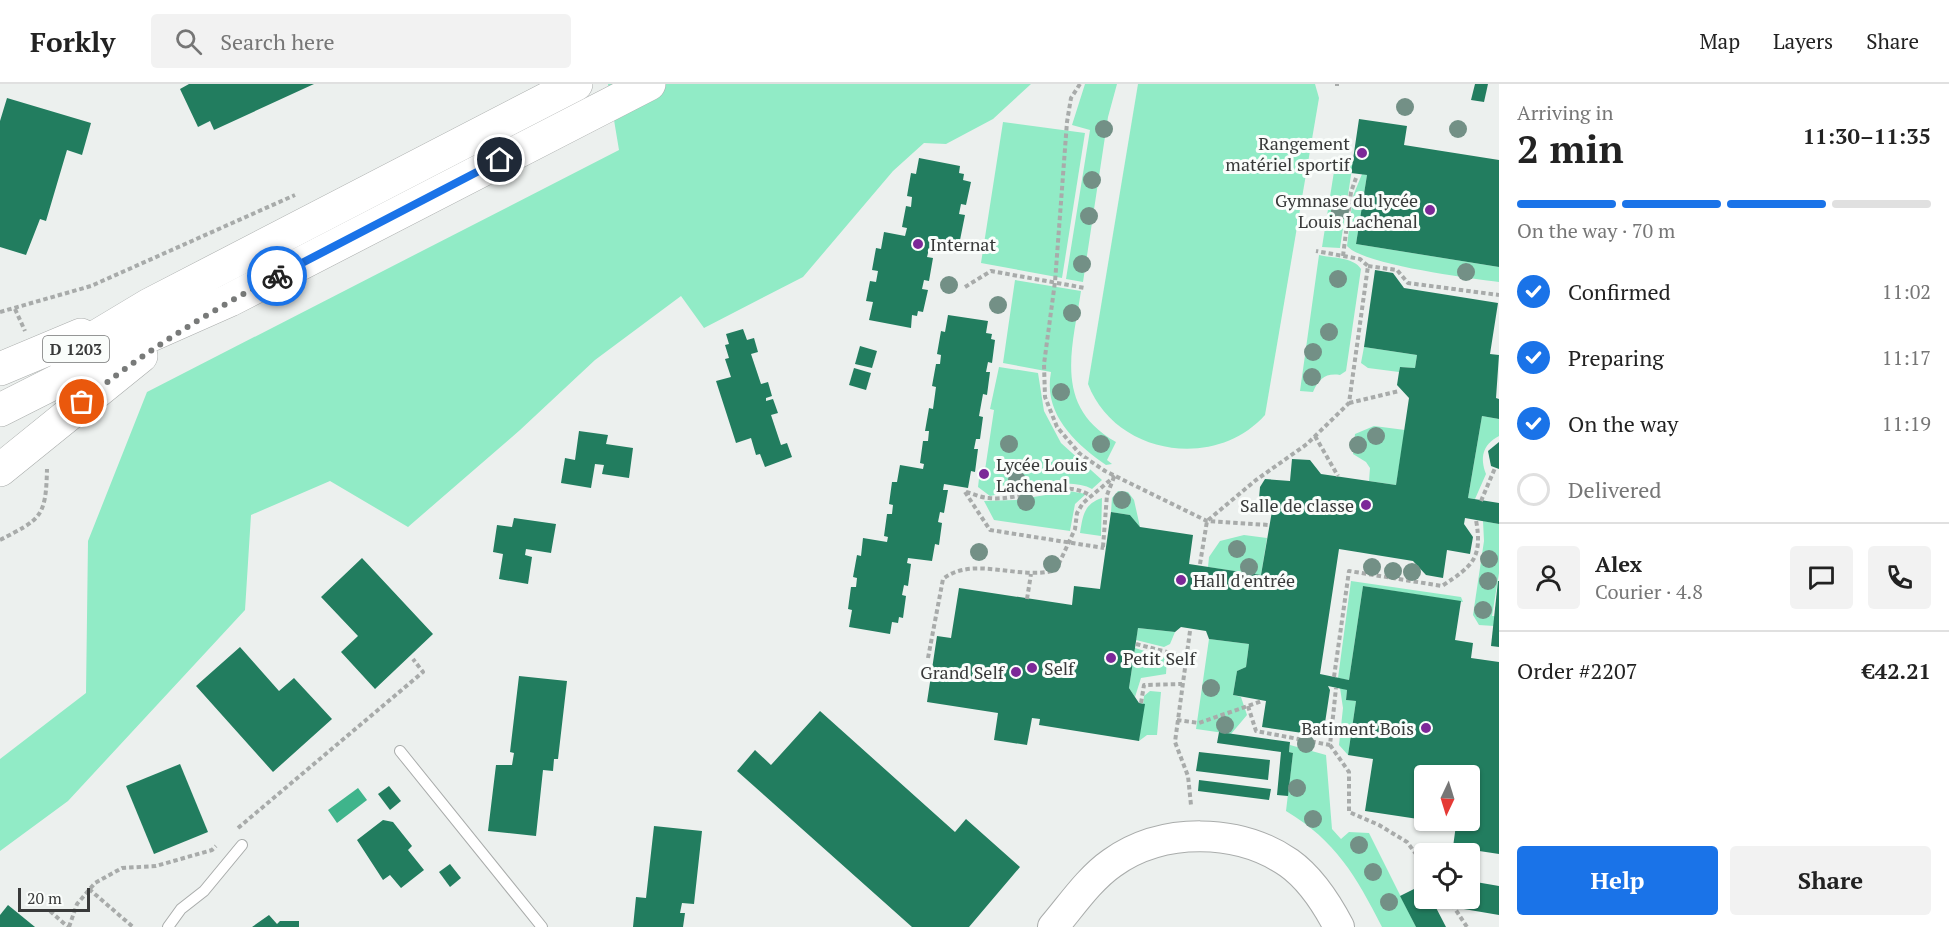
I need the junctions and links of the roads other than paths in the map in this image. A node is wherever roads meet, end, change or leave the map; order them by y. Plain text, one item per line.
1 (576, 84) edge
2 (649, 84) edge
3 (230, 300) junction
4 (149, 305) junction
5 (0, 369) edge
6 (0, 387) edge
7 (0, 410) edge
8 (0, 470) edge
9 (400, 751) dead end
10 (243, 845) dead end
11 (168, 927) edge
12 (542, 927) edge
13 (1053, 927) edge
14 (1339, 927) edge

1 - 4 highway, D 1203
2 - 3 highway, D 1203
3 - 7 highway, D 1203
3 - 8 highway
4 - 5 highway
4 - 6 highway, D 1203
9 - 12 lane
10 - 11 lane
13 - 14 street

